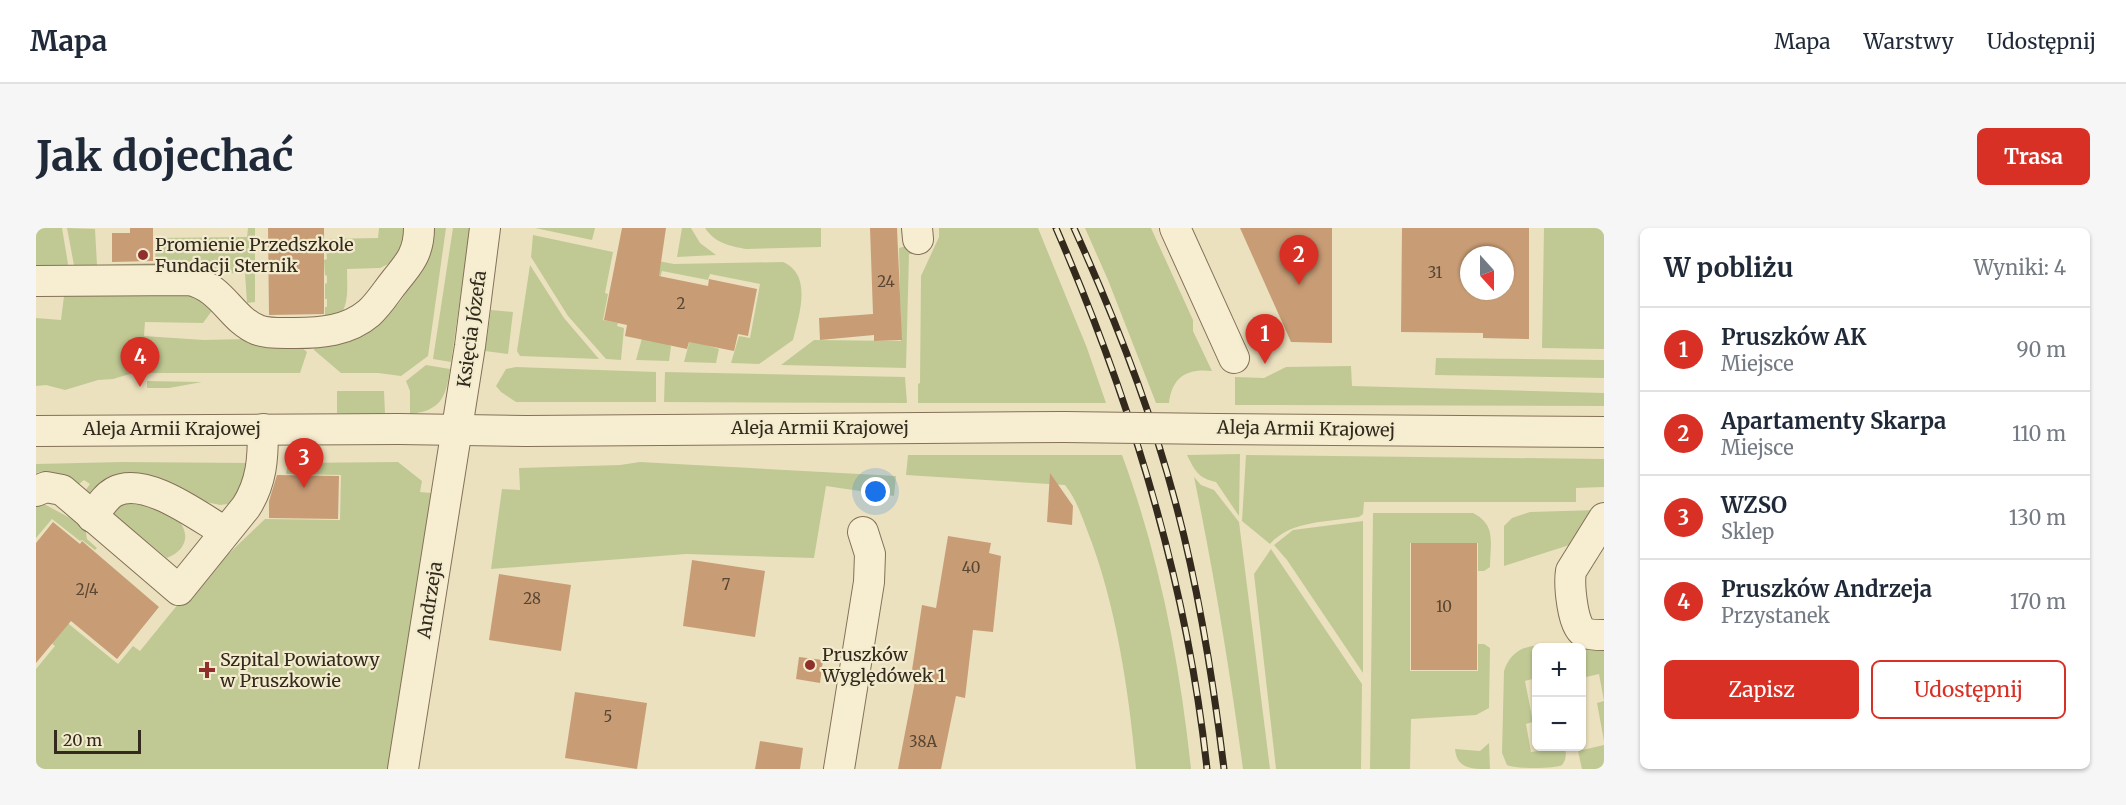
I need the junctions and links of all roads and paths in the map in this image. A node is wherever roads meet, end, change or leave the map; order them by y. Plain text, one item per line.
1 (419, 228) edge
2 (485, 228) edge
3 (1175, 228) edge
4 (36, 282) edge
5 (1234, 358) dead end
6 (263, 429) junction
7 (457, 430) junction
8 (36, 431) edge
9 (1604, 432) edge
10 (36, 491) edge
11 (92, 517) junction
12 (1604, 518) edge
13 (225, 532) junction
14 (863, 532) dead end
15 (1604, 635) edge
16 (403, 769) edge
17 (839, 769) edge

1 - 4 street
2 - 7 street, Księcia Józefa
3 - 5 street
6 - 7 street, Aleja Armii Krajowej
6 - 8 street, Aleja Armii Krajowej
6 - 13 street
7 - 9 street, Aleja Armii Krajowej, bridge
7 - 16 street, Andrzeja
10 - 11 street
11 - 13 street
11 - 13 street
12 - 15 street
14 - 17 street

